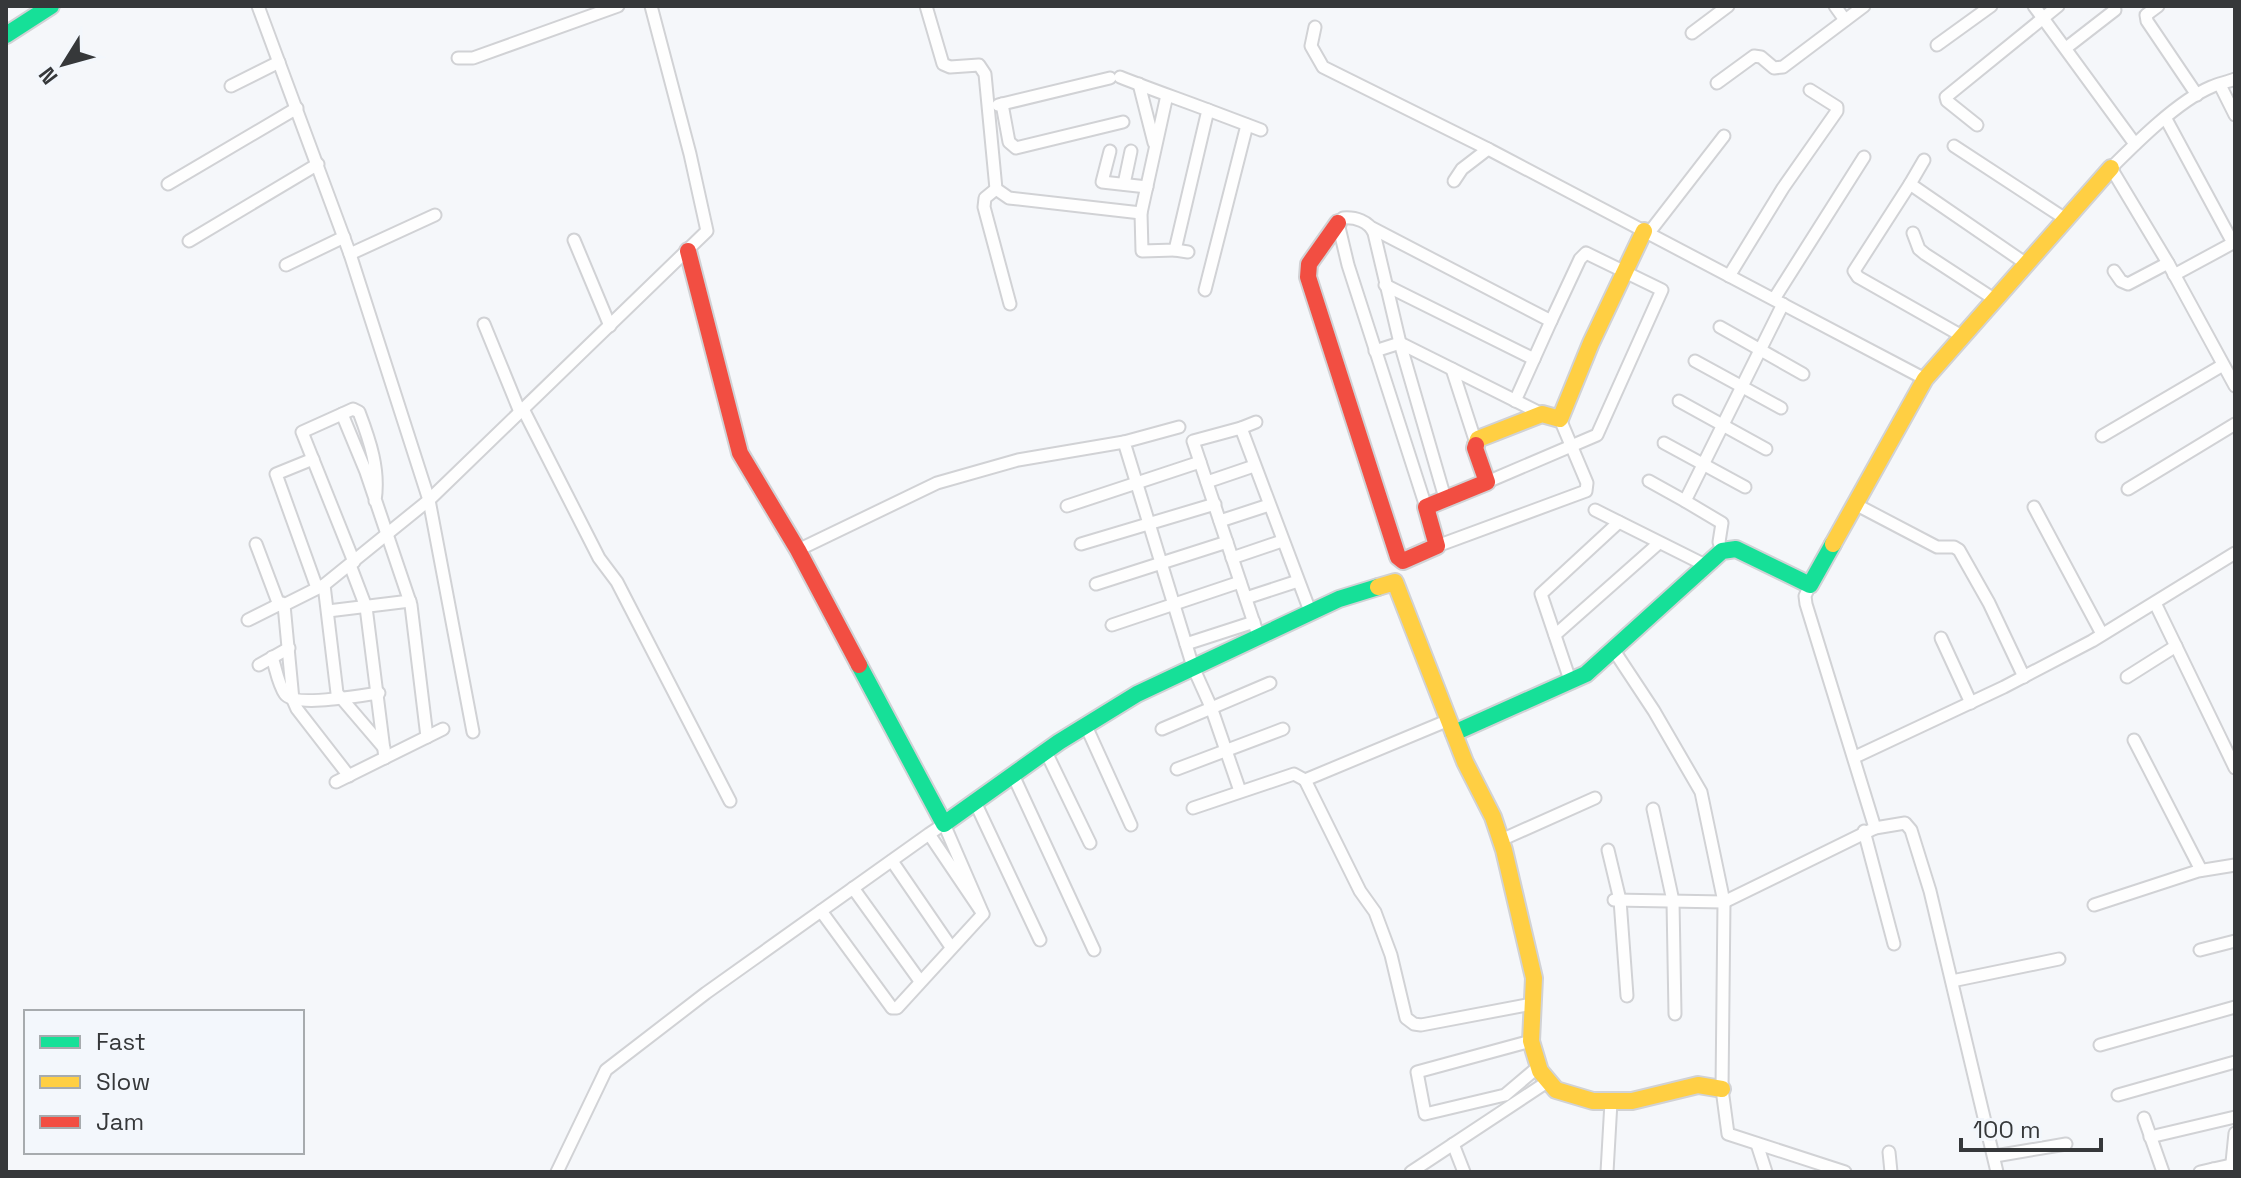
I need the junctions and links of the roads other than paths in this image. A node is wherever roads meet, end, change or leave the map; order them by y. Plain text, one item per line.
1 (51, 6) edge
2 (258, 6) edge
3 (618, 6) edge
4 (651, 6) edge
5 (926, 6) edge
6 (1728, 6) edge
7 (1835, 6) edge
8 (1864, 6) edge
9 (1991, 6) edge
10 (2034, 6) edge
11 (2058, 6) edge
12 (2158, 6) edge
13 (2115, 10) dead end
14 (2044, 18) junction
15 (1845, 20) junction
16 (1315, 27) dead end
17 (1692, 33) dead end
18 (6, 35) edge
19 (1937, 45) dead end
20 (2066, 48) junction
21 (458, 58) dead end
22 (279, 62) junction
23 (2235, 79) edge
24 (1717, 83) dead end
25 (1139, 84) junction
26 (2220, 85) junction
27 (231, 86) dead end
28 (1810, 90) dead end
29 (1167, 95) junction
30 (2197, 95) junction
31 (1002, 104) junction
32 (297, 108) junction
33 (988, 108) junction
34 (1208, 110) junction
35 (2235, 115) edge
36 (2166, 119) junction
37 (1123, 122) dead end
38 (1247, 125) junction
39 (1977, 125) dead end
40 (1261, 130) dead end
41 (1724, 136) dead end
42 (2135, 144) junction
43 (1954, 146) dead end
44 (1156, 147) junction
45 (1488, 149) junction
46 (1110, 151) dead end
47 (1131, 151) dead end
48 (1864, 157) dead end
49 (1924, 160) dead end
50 (318, 164) junction
51 (2111, 168) junction
52 (1454, 181) dead end
53 (168, 184) dead end
54 (1124, 184) junction
55 (1910, 184) junction
56 (1147, 187) junction
57 (996, 189) junction
58 (1141, 213) junction
59 (435, 215) dead end
60 (2064, 218) junction
61 (1338, 223) junction
62 (1372, 228) junction
63 (1646, 232) junction
64 (1913, 233) dead end
65 (344, 237) junction
66 (574, 240) dead end
67 (189, 241) dead end
68 (2234, 244) edge
69 (1175, 250) junction
70 (688, 251) junction
71 (1188, 252) dead end
72 (350, 254) junction
73 (2025, 263) junction
74 (2168, 263) junction
75 (286, 265) dead end
76 (1625, 271) junction
77 (2114, 271) dead end
78 (2174, 275) junction
79 (1729, 276) junction
80 (1385, 285) junction
81 (1205, 290) dead end
82 (1994, 299) junction
83 (1779, 302) junction
84 (1010, 304) dead end
85 (1551, 321) junction
86 (484, 324) dead end
87 (610, 326) junction
88 (1720, 327) dead end
89 (1962, 336) junction
90 (1400, 343) junction
91 (1761, 349) junction
92 (1375, 351) junction
93 (1534, 359) junction
94 (1695, 361) dead end
95 (2223, 365) junction
96 (1452, 369) junction
97 (1803, 374) dead end
98 (1925, 379) junction
99 (2235, 386) edge
100 (1742, 387) junction
101 (1515, 401) junction
102 (1679, 401) dead end
103 (1781, 408) dead end
104 (522, 411) junction
105 (1542, 414) junction
106 (1560, 419) junction
107 (1256, 422) dead end
108 (2235, 424) edge
109 (1723, 426) junction
110 (1179, 427) dead end
111 (1241, 428) junction
112 (2102, 436) dead end
113 (1124, 442) junction
114 (1476, 443) junction
115 (1664, 443) dead end
116 (1571, 446) junction
117 (1766, 449) dead end
118 (313, 459) junction
119 (1200, 462) junction
120 (1703, 465) junction
121 (1254, 466) junction
122 (1649, 481) dead end
123 (1207, 482) junction
124 (1487, 482) junction
125 (1137, 484) junction
126 (1745, 487) dead end
127 (2128, 489) dead end
128 (1445, 498) junction
129 (429, 500) junction
130 (1685, 501) junction
131 (1215, 504) junction
132 (1855, 504) junction
133 (1269, 505) junction
134 (1067, 506) dead end
135 (1426, 507) junction
136 (2034, 507) dead end
137 (1595, 510) dead end
138 (1220, 521) junction
139 (1619, 522) junction
140 (1148, 523) junction
141 (387, 536) junction
142 (1282, 541) junction
143 (1227, 542) junction
144 (1659, 543) junction
145 (256, 544) dead end
146 (1081, 544) dead end
147 (1437, 546) junction
148 (798, 550) junction
149 (1722, 551) junction
150 (2235, 553) edge
151 (1232, 558) junction
152 (352, 563) junction
153 (1159, 563) junction
154 (1705, 565) junction
155 (1298, 581) junction
156 (1240, 582) junction
157 (1096, 584) dead end
158 (1810, 585) junction
159 (321, 586) junction
160 (1246, 598) junction
161 (410, 601) junction
162 (2155, 603) junction
163 (281, 605) junction
164 (1173, 605) junction
165 (366, 607) junction
166 (328, 611) junction
167 (1310, 611) junction
168 (248, 620) dead end
169 (1112, 625) dead end
170 (1256, 629) junction
171 (2102, 634) junction
172 (1555, 635) junction
173 (1941, 638) dead end
174 (1186, 644) junction
175 (2176, 646) junction
176 (289, 648) junction
177 (1613, 649) junction
178 (272, 657) junction
179 (259, 665) dead end
180 (1193, 667) junction
181 (2024, 677) junction
182 (2127, 677) dead end
183 (1270, 683) dead end
184 (1571, 683) junction
185 (379, 693) junction
186 (340, 698) junction
187 (293, 700) junction
188 (1971, 703) junction
189 (1211, 707) junction
190 (1086, 726) junction
191 (1451, 727) junction
192 (443, 729) dead end
193 (1162, 729) dead end
194 (1283, 729) dead end
195 (473, 732) dead end
196 (427, 737) junction
197 (2134, 740) dead end
198 (1226, 750) junction
199 (1046, 752) junction
200 (385, 753) junction
201 (1855, 757) junction
202 (2235, 768) edge
203 (1177, 769) dead end
204 (1013, 775) junction
205 (349, 776) junction
206 (1305, 780) junction
207 (336, 782) dead end
208 (1240, 791) junction
209 (1595, 798) dead end
210 (730, 801) dead end
211 (975, 802) junction
212 (1193, 808) dead end
213 (1653, 809) dead end
214 (944, 824) junction
215 (1131, 825) dead end
216 (1870, 829) junction
217 (929, 834) junction
218 (1501, 840) junction
219 (1090, 843) dead end
220 (1608, 850) dead end
221 (892, 861) junction
222 (2235, 865) edge
223 (2201, 870) junction
224 (853, 888) junction
225 (1617, 900) junction
226 (1673, 901) junction
227 (1724, 902) junction
228 (2094, 905) dead end
229 (821, 911) junction
230 (983, 914) junction
231 (1040, 940) dead end
232 (2235, 941) edge
233 (1894, 944) dead end
234 (951, 947) junction
235 (1094, 950) dead end
236 (2200, 950) dead end
237 (2059, 959) dead end
238 (920, 981) junction
239 (1952, 981) junction
240 (1627, 996) dead end
241 (1532, 1004) junction
242 (2235, 1007) edge
243 (1675, 1014) dead end
244 (1531, 1041) junction
245 (2100, 1045) dead end
246 (2235, 1062) edge
247 (1538, 1067) junction
248 (1547, 1082) junction
249 (1722, 1089) junction
250 (2118, 1095) dead end
251 (1611, 1102) junction
252 (2235, 1117) edge
253 (2144, 1118) dead end
254 (2235, 1133) edge
255 (2150, 1137) junction
256 (1453, 1144) junction
257 (1757, 1144) junction
258 (2066, 1144) dead end
259 (1889, 1152) dead end
260 (1995, 1156) junction
261 (2231, 1169) edge
262 (1413, 1171) edge
263 (2214, 1171) edge
264 (557, 1172) edge
265 (1464, 1172) edge
266 (1607, 1172) edge
267 (1766, 1172) edge
268 (1845, 1172) edge
269 (1891, 1172) edge
270 (1997, 1172) edge
271 (2163, 1172) edge
272 (2200, 1172) edge

1 - 18 main road
2 - 22 street
3 - 21 street
4 - 70 street
5 - 33 street
6 - 17 street
7 - 15 street
8 - 15 street
9 - 19 street
10 - 14 street
11 - 14 street
12 - 30 street
13 - 20 street
14 - 20 street
14 - 39 street
15 - 24 street
16 - 45 street
20 - 42 street
22 - 27 street
22 - 32 street
23 - 26 street
25 - 29 street
25 - 31 street
25 - 44 street
26 - 30 street
26 - 35 street
28 - 79 street
29 - 34 street
29 - 44 street
30 - 36 street
31 - 33 street
31 - 37 street
32 - 50 street
32 - 53 street
33 - 57 street
34 - 38 street
34 - 69 street
36 - 42 street
36 - 68 street
38 - 40 street
38 - 81 street
41 - 63 street
42 - 51 street
43 - 60 street
44 - 56 street
45 - 52 street
45 - 63 street
46 - 54 street
47 - 54 street
48 - 83 street
49 - 55 street
50 - 65 street
50 - 67 street
51 - 60 main road
51 - 74 street
54 - 56 street
55 - 73 street
55 - 89 street
56 - 58 street
57 - 58 street
57 - 84 street
58 - 69 street
59 - 72 street
60 - 73 main road
61 - 62 street
61 - 92 street
61 - 147 main road
62 - 80 street
62 - 85 street
63 - 76 main road
63 - 79 street
64 - 82 street
65 - 72 street
65 - 75 street
66 - 87 street
68 - 78 street
69 - 71 street
70 - 87 street
70 - 148 main road
72 - 129 street
73 - 82 main road
74 - 77 street
74 - 78 street
76 - 85 street
76 - 106 main road
76 - 116 street
78 - 95 street
79 - 83 street
80 - 90 street
80 - 93 street
82 - 89 main road
83 - 91 street
83 - 98 street
85 - 93 street
86 - 104 street
87 - 104 street
88 - 91 street
89 - 98 main road
90 - 92 street
90 - 96 street
90 - 128 street
91 - 97 street
91 - 100 street
92 - 135 street
93 - 101 street
94 - 100 street
95 - 99 street
95 - 112 street
96 - 101 street
96 - 114 street
98 - 132 main road
100 - 103 street
100 - 109 street
101 - 105 street
102 - 109 street
104 - 129 street
104 - 210 street
105 - 106 main road
105 - 114 main road
106 - 116 street
107 - 111 street
108 - 127 street
109 - 117 street
109 - 120 street
110 - 113 street
111 - 119 street
111 - 121 street
113 - 125 street
113 - 148 street
114 - 124 main road
115 - 120 street
116 - 124 street
116 - 147 street
118 - 141 street
118 - 152 street
118 - 159 street
119 - 123 street
119 - 125 street
120 - 126 street
120 - 130 street
121 - 123 street
121 - 133 street
122 - 130 street
123 - 131 street
124 - 128 main road
125 - 134 street
125 - 140 street
128 - 135 main road
129 - 141 street
129 - 195 street
130 - 149 street
131 - 138 street
131 - 140 street
132 - 158 main road
132 - 181 street
133 - 138 street
133 - 142 street
135 - 147 main road
136 - 171 street
137 - 139 street
138 - 143 street
139 - 144 street
139 - 172 street
140 - 146 street
140 - 153 street
141 - 152 street
141 - 161 street
142 - 151 street
142 - 155 street
143 - 151 street
143 - 153 street
144 - 154 street
144 - 172 street
145 - 163 street
148 - 214 main road
149 - 154 main road
149 - 158 main road
150 - 162 street
151 - 156 street
152 - 159 street
152 - 165 street
153 - 157 street
153 - 164 street
154 - 177 main road
155 - 160 street
155 - 167 street
156 - 160 street
156 - 164 street
158 - 201 street
159 - 163 street
159 - 166 street
160 - 170 street
161 - 165 street
161 - 196 street
162 - 171 street
162 - 175 street
163 - 168 street
163 - 176 street
164 - 169 street
164 - 174 street
165 - 166 street
165 - 185 street
166 - 186 street
167 - 170 main road
167 - 191 main road
170 - 174 street
170 - 180 main road
171 - 181 street
172 - 184 street
173 - 188 street
174 - 180 street
175 - 182 street
175 - 202 street
176 - 178 street
176 - 187 street
177 - 184 main road
177 - 227 street
178 - 179 street
178 - 187 street
180 - 189 street
180 - 190 main road
181 - 188 street
183 - 189 street
184 - 191 main road
185 - 186 street
185 - 200 street
186 - 187 street
186 - 200 street
187 - 205 street
188 - 201 street
189 - 193 street
189 - 198 street
190 - 199 main road
190 - 215 street
191 - 206 street
191 - 218 main road
192 - 196 street
194 - 198 street
196 - 200 street
197 - 223 street
198 - 203 street
198 - 208 street
199 - 204 main road
199 - 219 street
200 - 205 street
201 - 216 street
204 - 211 main road
204 - 235 street
205 - 207 street
206 - 208 street
206 - 241 street
208 - 212 street
209 - 218 street
211 - 214 main road
211 - 231 street
213 - 226 street
214 - 217 street
214 - 230 street
216 - 227 street
216 - 233 street
216 - 239 street
217 - 221 street
217 - 230 street
218 - 241 main road
220 - 225 street
221 - 224 street
221 - 234 street
222 - 223 street
223 - 228 street
224 - 229 street
224 - 238 street
225 - 226 street
225 - 240 street
226 - 227 street
226 - 243 street
227 - 249 street
229 - 238 street
229 - 264 street
230 - 234 street
232 - 236 street
234 - 238 street
237 - 239 street
239 - 260 street
241 - 244 main road
242 - 245 street
244 - 247 main road
244 - 247 street
246 - 250 street
247 - 248 main road
248 - 251 main road
248 - 256 street
249 - 251 main road
249 - 257 street
251 - 266 street
252 - 255 street
253 - 255 street
254 - 261 street
255 - 271 street
256 - 262 street
256 - 265 street
257 - 267 street
257 - 268 street
258 - 260 street
259 - 269 street
260 - 270 street
261 - 263 street
263 - 272 street

